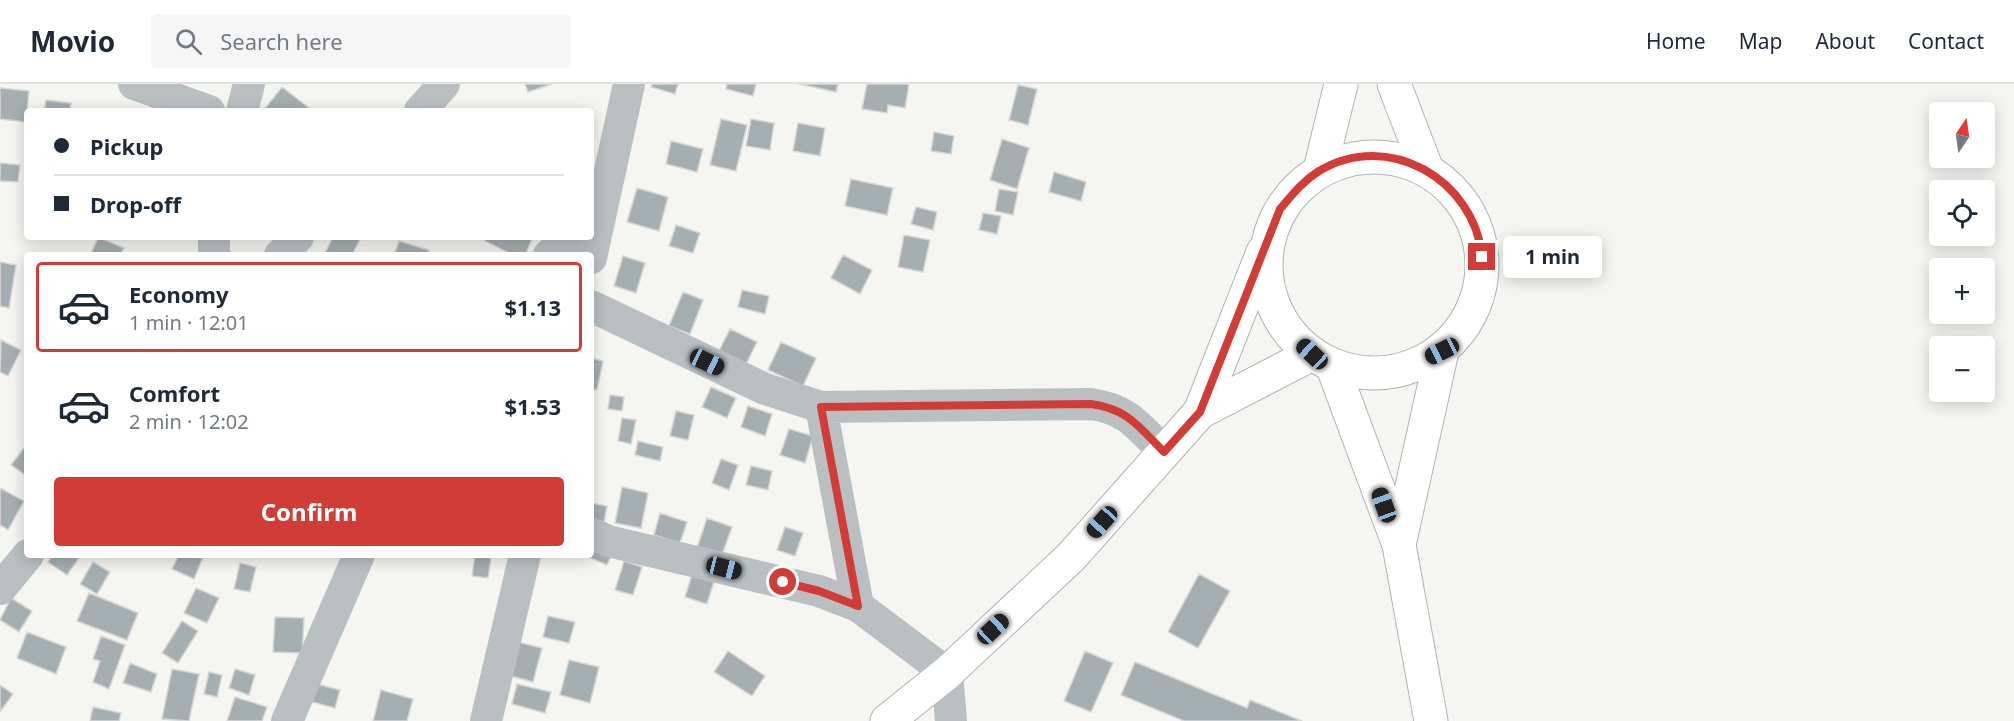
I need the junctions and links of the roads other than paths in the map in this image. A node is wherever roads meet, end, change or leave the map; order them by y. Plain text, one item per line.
1 (134, 84) edge
2 (249, 84) edge
3 (444, 84) edge
4 (629, 84) edge
5 (1341, 84) edge
6 (1394, 84) edge
7 (201, 108) edge
8 (243, 108) edge
9 (423, 108) edge
10 (1320, 170) junction
11 (1427, 170) junction
12 (597, 211) edge
13 (594, 234) edge
14 (1269, 235) junction
15 (295, 240) edge
16 (565, 240) edge
17 (283, 252) edge
18 (552, 252) edge
19 (594, 307) edge
20 (1442, 351) junction
21 (1322, 360) junction
22 (821, 407) junction
23 (1200, 412) junction
24 (1164, 452) junction
25 (594, 534) edge
26 (1399, 545) junction
27 (26, 558) edge
28 (359, 558) edge
29 (524, 558) edge
30 (0, 589) edge
31 (858, 606) junction
32 (947, 673) junction
33 (287, 721) edge
34 (486, 721) edge
35 (886, 721) edge
36 (951, 721) edge
37 (1431, 721) edge

1 - 7 street
2 - 8 street
3 - 9 street
4 - 12 street
5 - 10 main road
6 - 11 main road
10 - 11 main road
10 - 14 main road
11 - 20 main road
12 - 13 street
14 - 21 main road
14 - 23 main road
15 - 17 street
16 - 18 street
19 - 22 street
20 - 21 main road
20 - 26 main road
21 - 23 main road
21 - 26 main road
22 - 24 street
22 - 31 street
23 - 24 main road
24 - 32 main road
25 - 31 street
26 - 37 main road
27 - 30 street
28 - 33 street
29 - 34 street
31 - 32 street
32 - 35 main road
32 - 36 street

